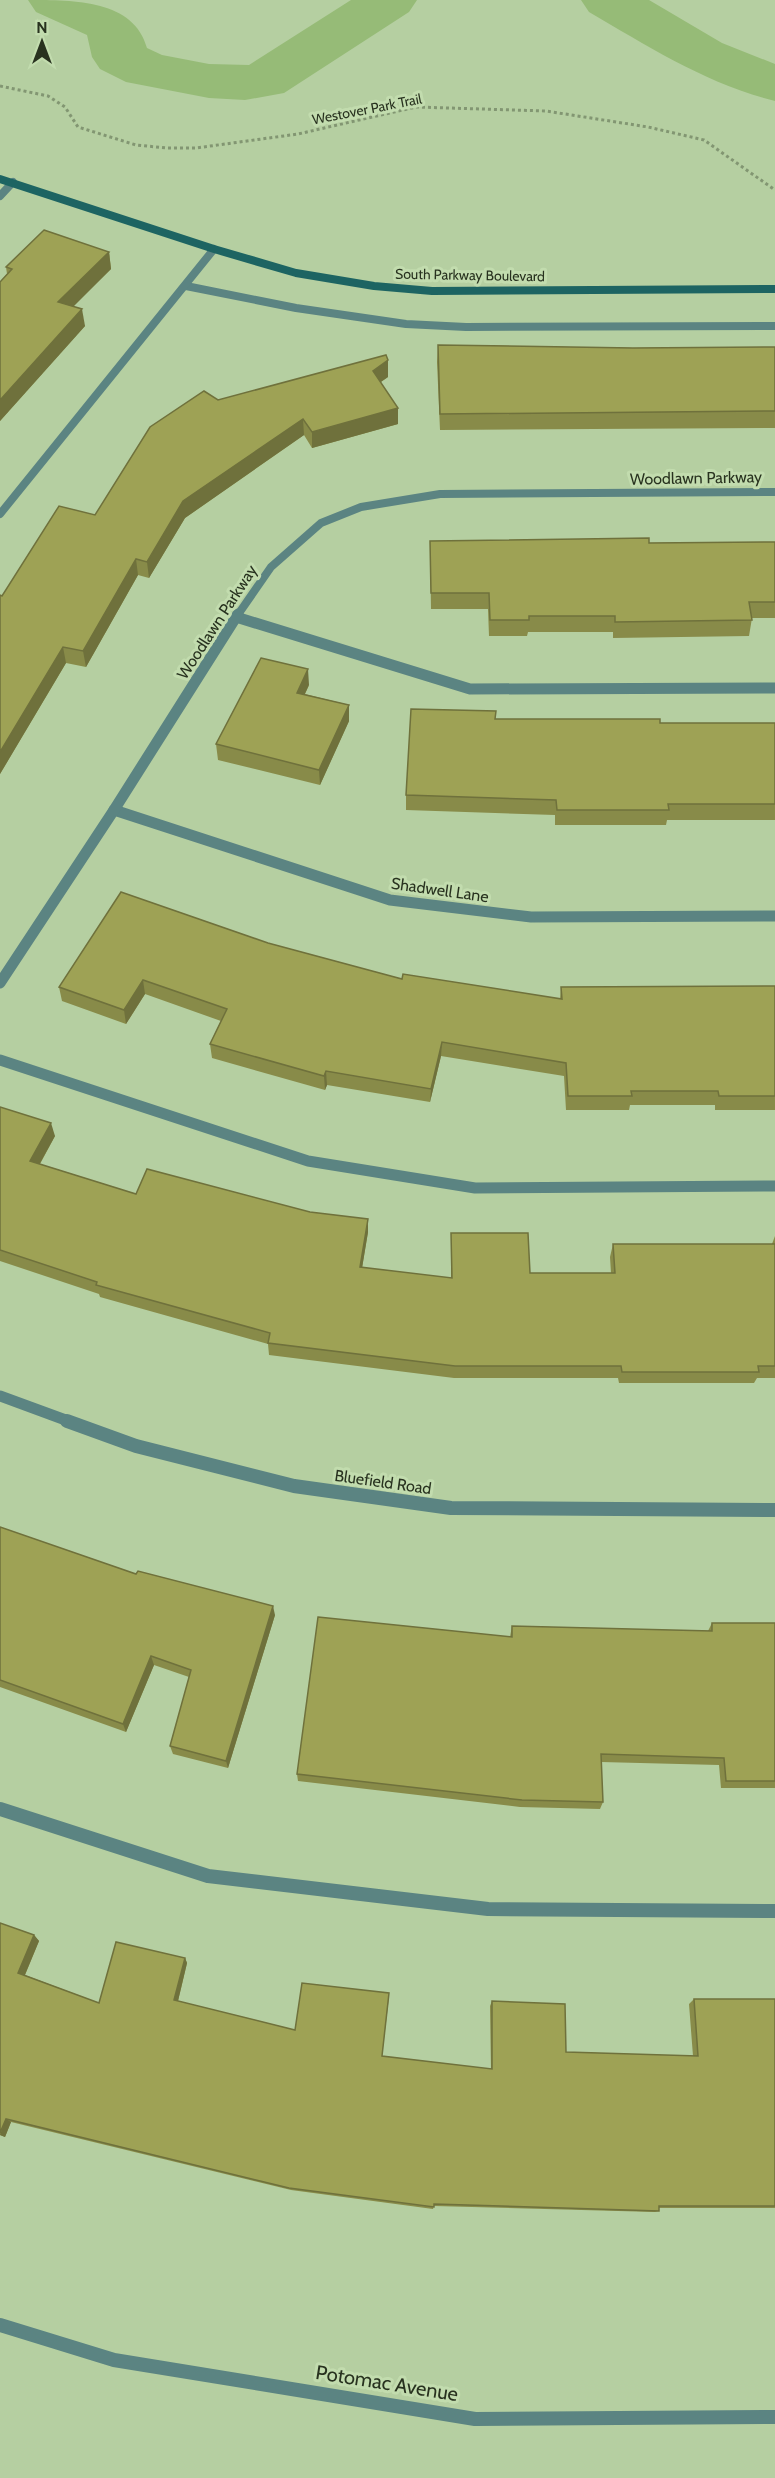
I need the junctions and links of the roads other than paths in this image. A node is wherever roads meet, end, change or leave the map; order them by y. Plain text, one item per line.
1 (0, 179) edge
2 (14, 182) junction
3 (0, 196) edge
4 (214, 249) junction
5 (186, 286) junction
6 (775, 289) edge
7 (775, 326) edge
8 (775, 492) edge
9 (0, 514) edge
10 (236, 617) junction
11 (775, 688) edge
12 (114, 810) junction
13 (775, 916) edge
14 (0, 983) edge
15 (0, 1060) edge
16 (775, 1186) edge
17 (0, 1396) edge
18 (775, 1510) edge
19 (0, 1809) edge
20 (775, 1911) edge
21 (0, 2325) edge
22 (775, 2417) edge

1 - 2 street, South Parkway Boulevard
2 - 3 street
2 - 4 street, South Parkway Boulevard
4 - 5 street
4 - 6 street, South Parkway Boulevard
5 - 7 street
5 - 9 street
8 - 10 street, Woodlawn Parkway
10 - 11 street
10 - 12 street, Woodlawn Parkway
12 - 13 street, Shadwell Lane
12 - 14 street, Woodlawn Parkway
15 - 16 street
17 - 18 street, Bluefield Road
19 - 20 street
21 - 22 street, Potomac Avenue

